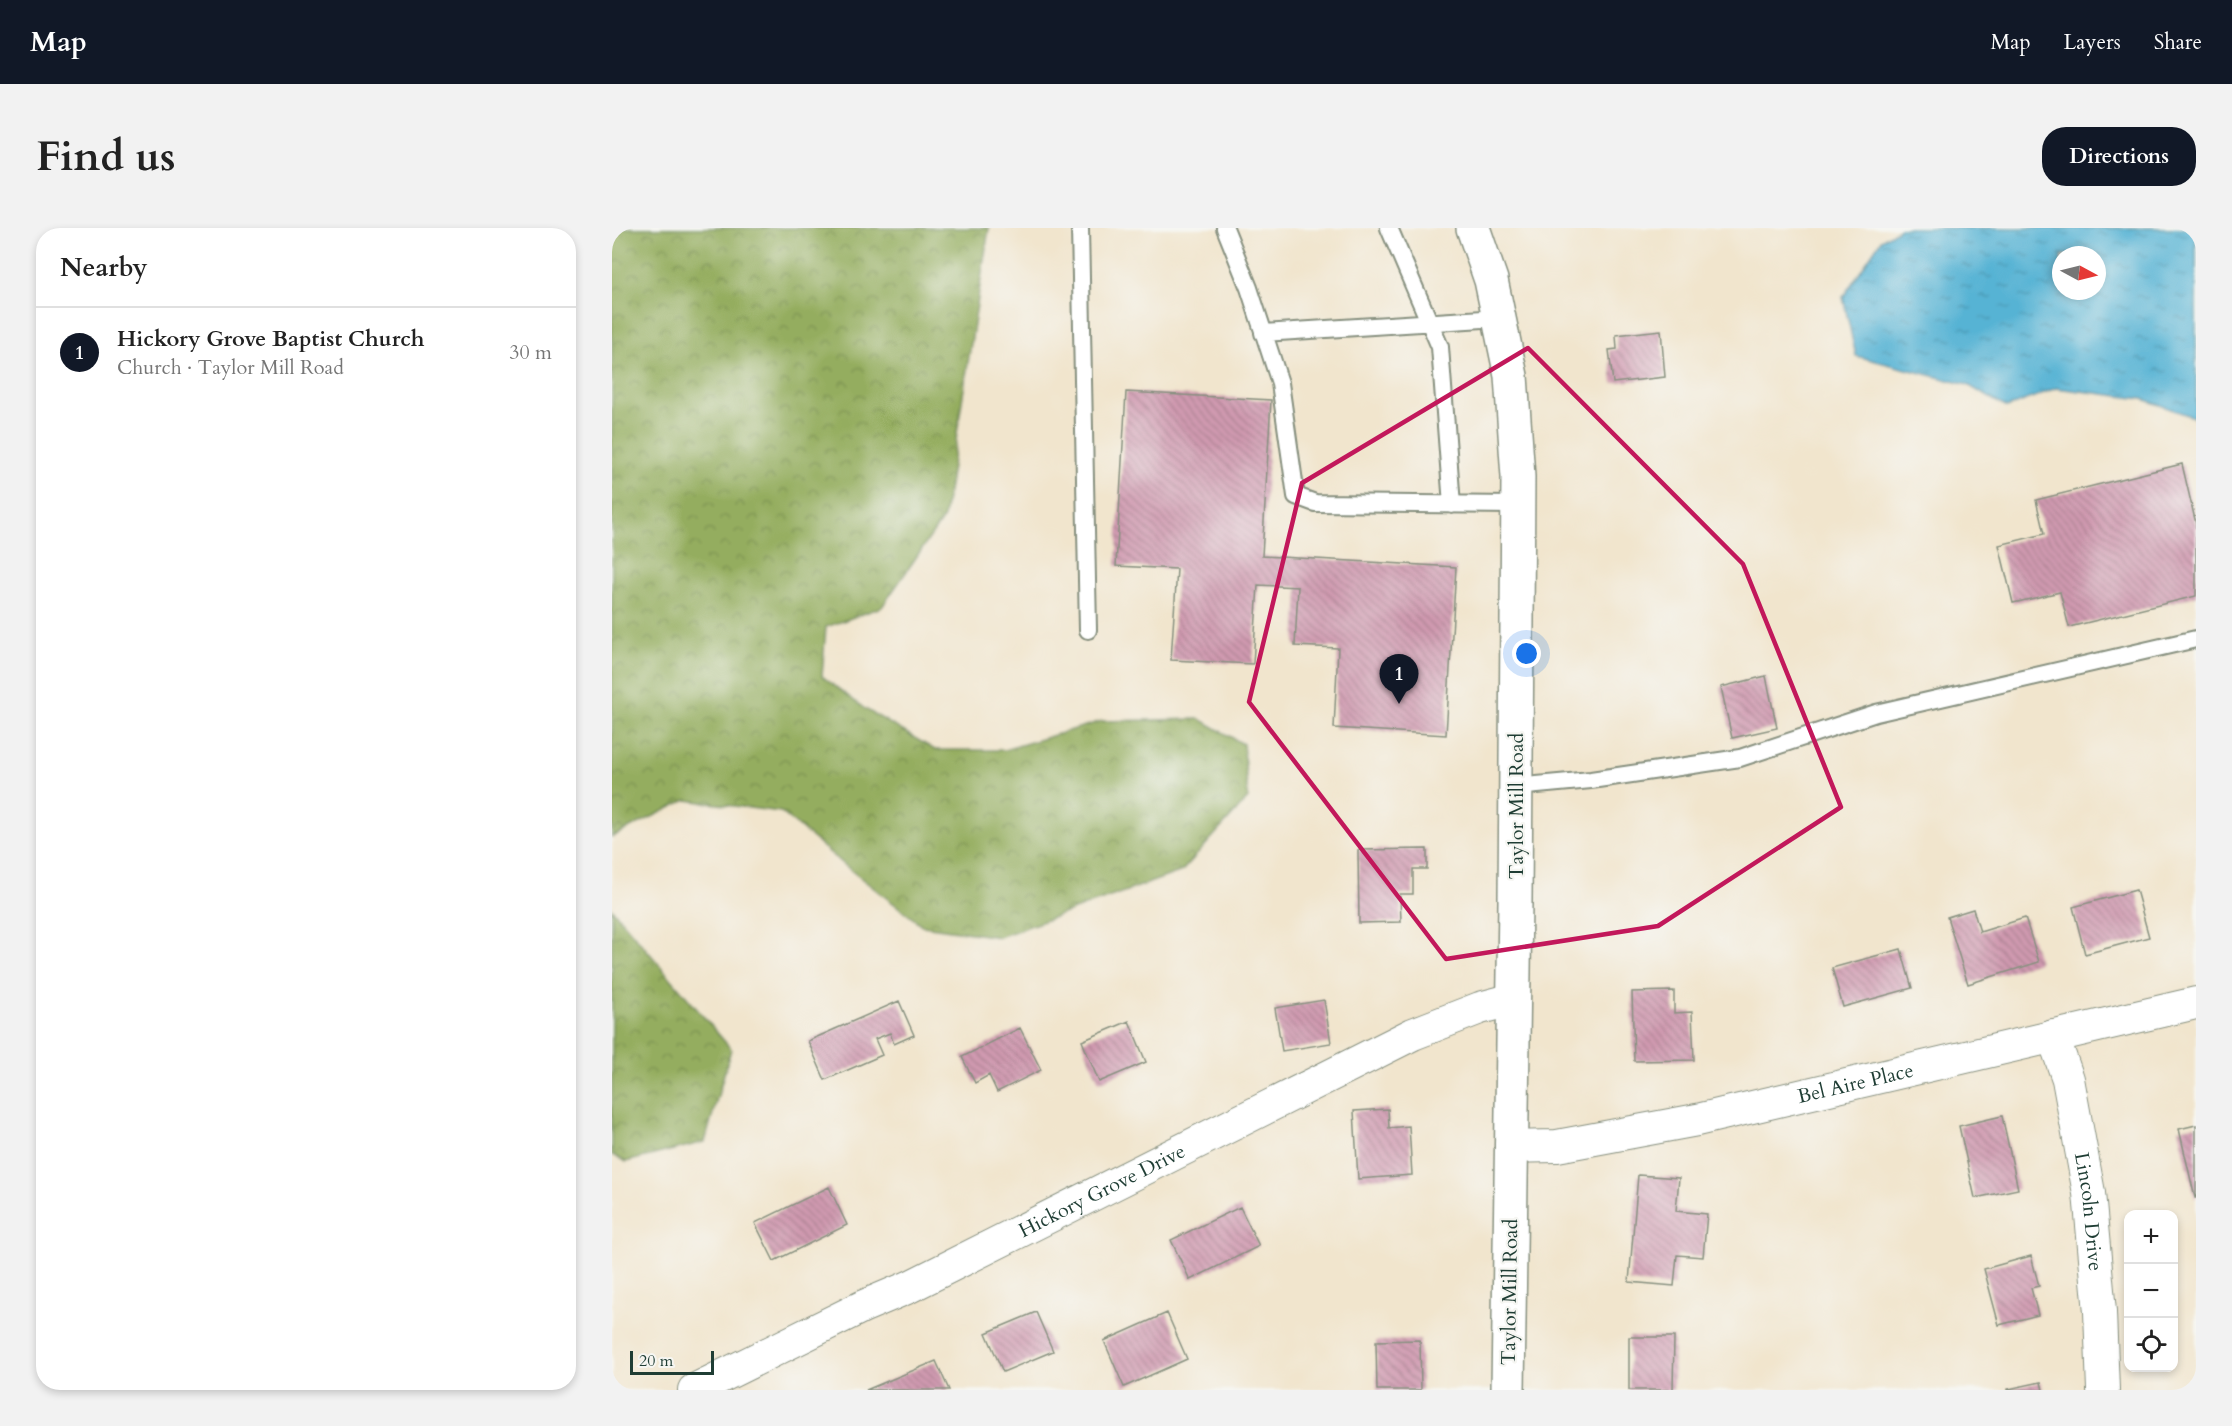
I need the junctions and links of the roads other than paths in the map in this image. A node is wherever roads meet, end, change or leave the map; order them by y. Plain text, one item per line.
1 (1080, 228) edge
2 (1225, 228) edge
3 (1389, 228) edge
4 (1473, 228) edge
5 (1499, 318) junction
6 (1430, 323) junction
7 (1263, 333) junction
8 (1452, 504) junction
9 (1517, 505) junction
10 (1088, 630) dead end
11 (2196, 639) edge
12 (1516, 787) junction
13 (1514, 999) junction
14 (2196, 1002) edge
15 (2053, 1036) junction
16 (1511, 1147) junction
17 (694, 1390) edge
18 (1508, 1390) edge
19 (2103, 1390) edge

1 - 10 lane
2 - 7 lane
3 - 6 lane
4 - 5 main road, Taylor Mill Road
5 - 6 lane
5 - 9 main road, Taylor Mill Road
6 - 7 lane
6 - 8 lane
7 - 8 lane
8 - 9 lane
9 - 12 main road, Taylor Mill Road
11 - 12 lane
12 - 13 main road, Taylor Mill Road
13 - 16 main road, Taylor Mill Road
13 - 17 street, Hickory Grove Drive
14 - 15 street, Bel Aire Place
15 - 16 street, Bel Aire Place
15 - 19 street, Lincoln Drive
16 - 18 main road, Taylor Mill Road

